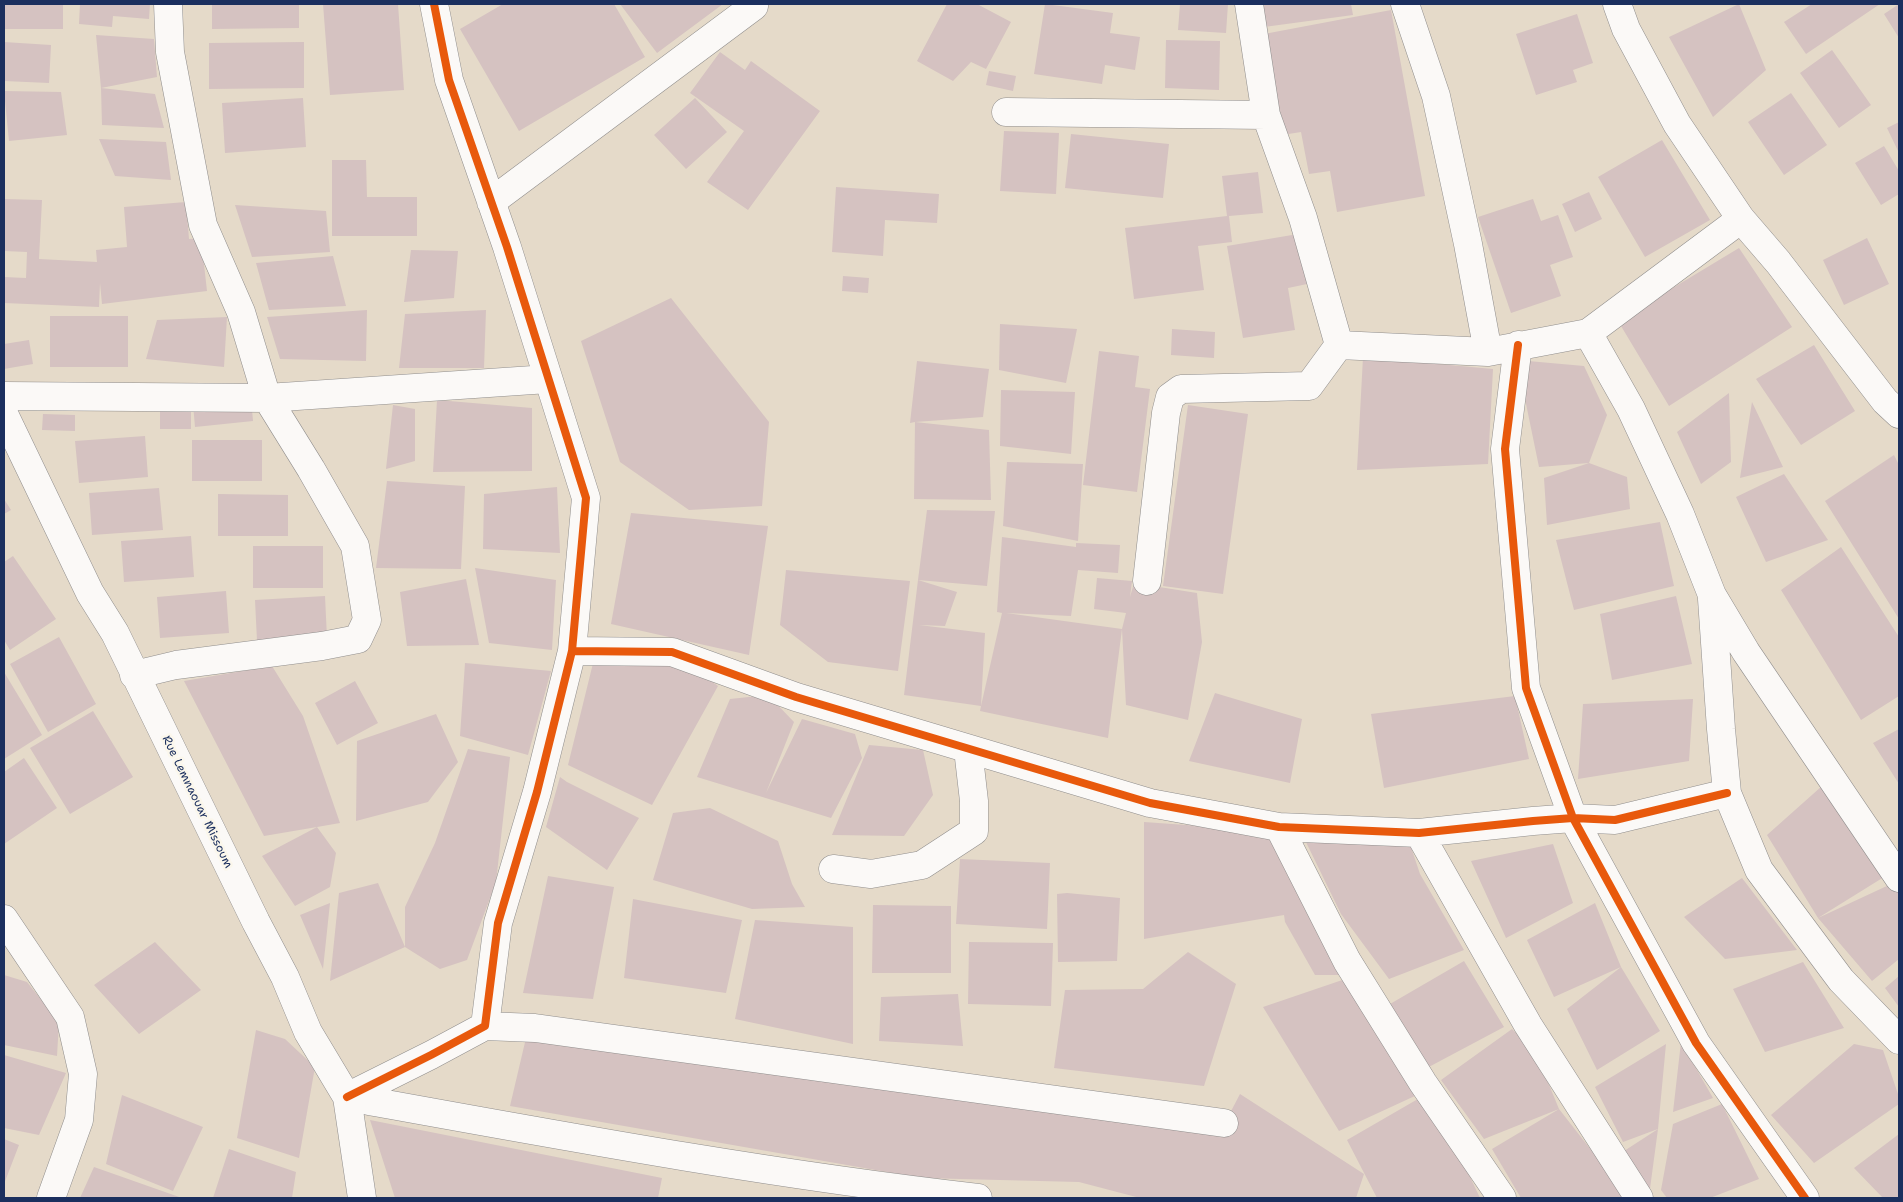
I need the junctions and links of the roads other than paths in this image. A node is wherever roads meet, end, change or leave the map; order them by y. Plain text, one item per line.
1 (168, 4) edge
2 (434, 4) edge
3 (1250, 4) edge
4 (1405, 4) edge
5 (1617, 4) edge
6 (754, 6) dead end
7 (1006, 112) dead end
8 (1266, 115) junction
9 (491, 202) junction
10 (1741, 219) junction
11 (1588, 333) junction
12 (1339, 345) junction
13 (1518, 345) junction
14 (1488, 352) junction
15 (548, 379) junction
16 (4, 396) edge
17 (267, 398) junction
18 (4, 414) edge
19 (1899, 414) edge
20 (1147, 581) dead end
21 (1712, 595) junction
22 (572, 651) junction
23 (134, 675) junction
24 (968, 749) junction
25 (1727, 793) junction
26 (1573, 818) junction
27 (1279, 827) junction
28 (1419, 833) junction
29 (833, 869) dead end
30 (1899, 878) edge
31 (4, 919) edge
32 (485, 1026) junction
33 (1899, 1040) edge
34 (347, 1097) junction
35 (1224, 1124) dead end
36 (51, 1198) edge
37 (362, 1198) edge
38 (978, 1198) edge
39 (1502, 1198) edge
40 (1638, 1198) edge
41 (1805, 1198) edge

1 - 17 street
2 - 9 street
3 - 8 street
4 - 14 street
5 - 10 street
6 - 9 street
7 - 8 street
8 - 12 street
9 - 15 street
10 - 11 street
10 - 19 street
11 - 13 street
11 - 21 street
12 - 14 street
12 - 20 street
13 - 14 street
13 - 26 street
15 - 17 street
15 - 22 street
16 - 17 street
17 - 23 street
18 - 23 street, Rue Lemnaouar Missoum
21 - 25 street
21 - 30 street
22 - 24 street
22 - 32 street
23 - 34 street, Rue Lemnaouar Missoum
24 - 27 street
24 - 29 street
25 - 26 street
25 - 33 street
26 - 28 street
26 - 41 street
27 - 28 street
27 - 39 street
28 - 40 street
31 - 36 street
32 - 34 street
32 - 35 street
34 - 37 street, Rue Lemnaouar Missoum
34 - 38 street

